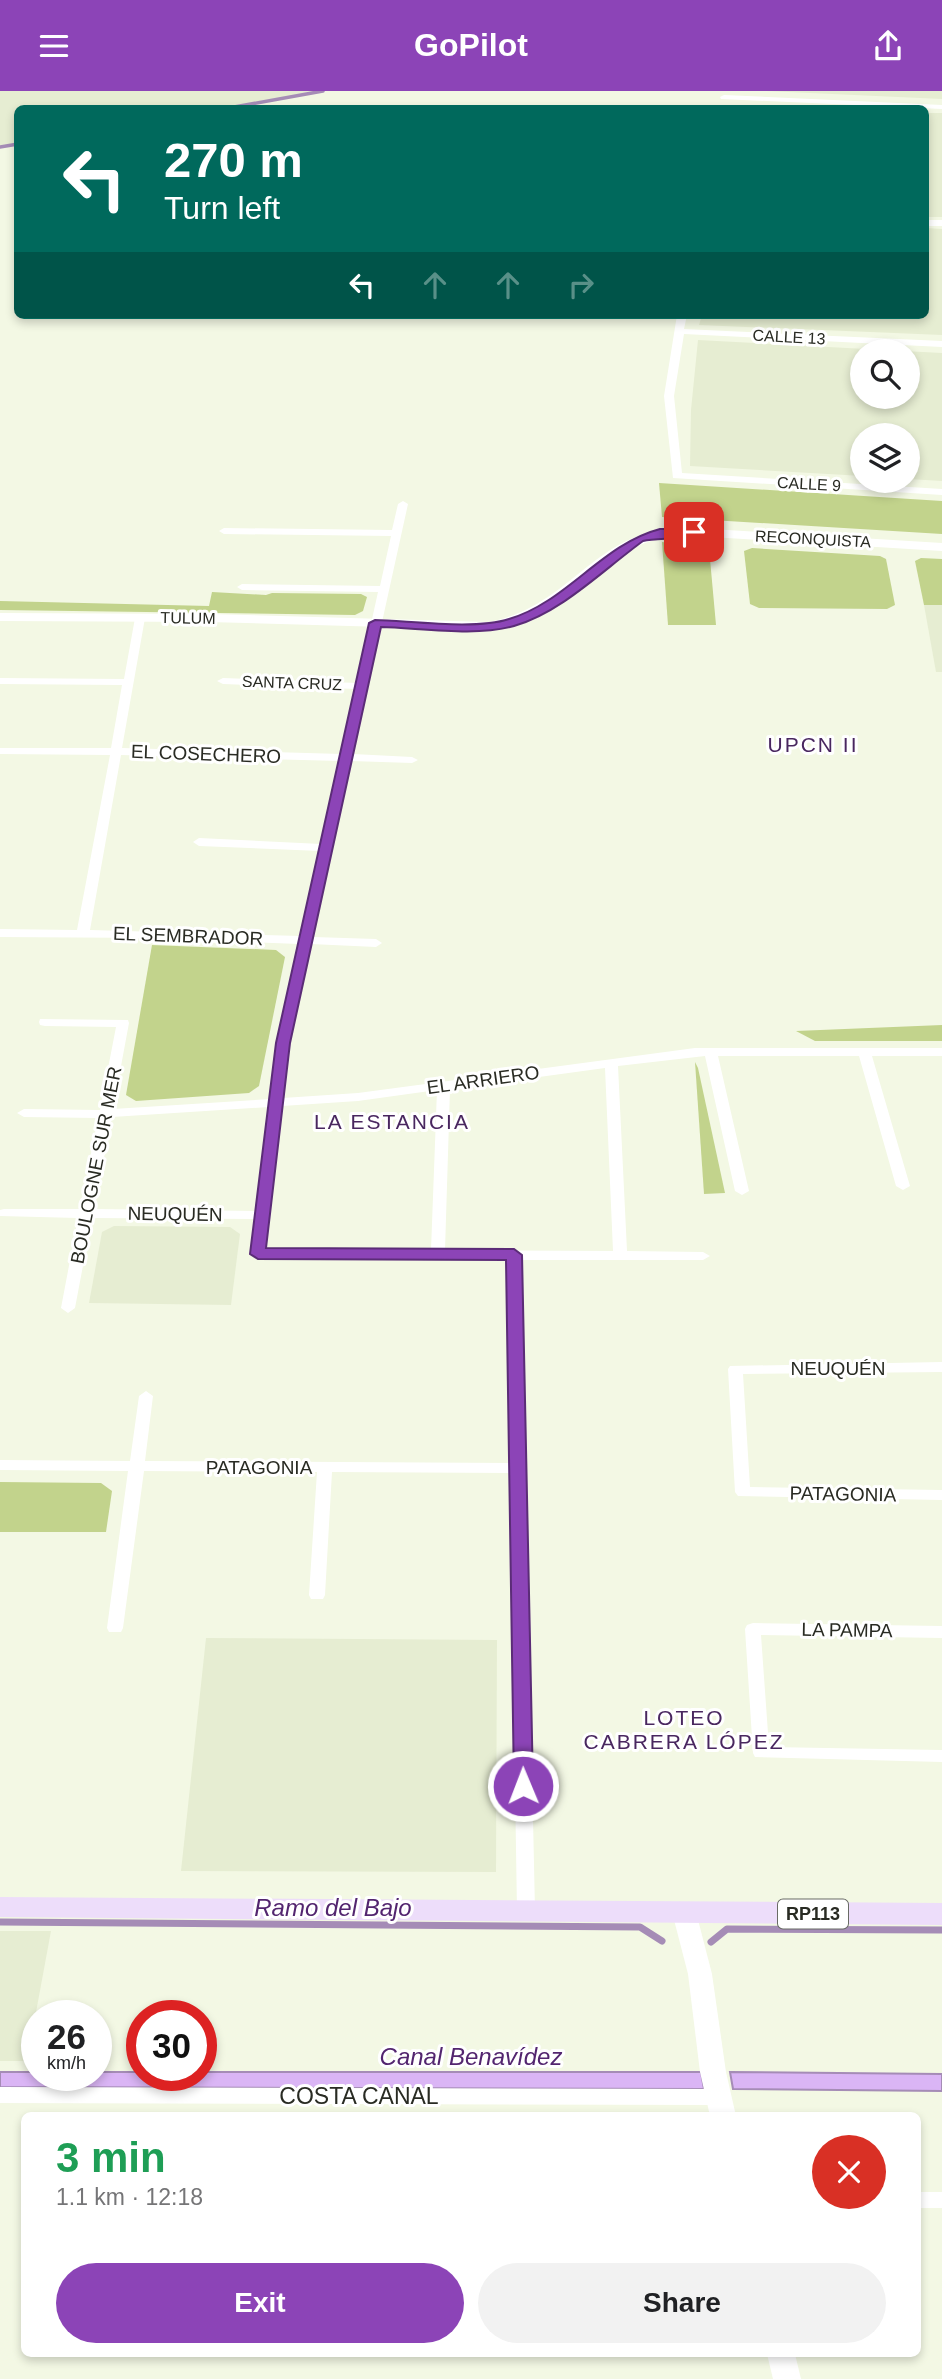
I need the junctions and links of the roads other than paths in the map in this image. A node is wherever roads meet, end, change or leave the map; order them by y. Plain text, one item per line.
1 (725, 94) edge
2 (909, 105) edge
3 (681, 319) edge
4 (679, 331) junction
5 (942, 344) edge
6 (942, 492) edge
7 (402, 504) dead end
8 (224, 531) dead end
9 (396, 533) junction
10 (942, 547) edge
11 (242, 587) dead end
12 (383, 589) junction
13 (0, 617) edge
14 (140, 618) junction
15 (375, 623) junction
16 (0, 681) edge
17 (223, 681) dead end
18 (128, 682) junction
19 (362, 686) junction
20 (0, 751) edge
21 (116, 751) junction
22 (346, 758) junction
23 (412, 760) dead end
24 (199, 842) dead end
25 (326, 848) junction
26 (0, 933) edge
27 (83, 933) junction
28 (306, 940) junction
29 (376, 943) dead end
30 (44, 1022) dead end
31 (711, 1052) junction
32 (864, 1052) junction
33 (942, 1052) edge
34 (611, 1063) junction
35 (444, 1085) junction
36 (276, 1102) junction
37 (24, 1113) dead end
38 (106, 1113) junction
39 (903, 1186) dead end
40 (742, 1191) dead end
41 (4, 1213) dead end
42 (87, 1213) junction
43 (263, 1215) junction
44 (438, 1254) junction
45 (514, 1255) junction
46 (620, 1255) junction
47 (703, 1256) dead end
48 (68, 1308) dead end
49 (942, 1367) edge
50 (145, 1396) dead end
51 (0, 1465) edge
52 (136, 1466) junction
53 (325, 1467) junction
54 (518, 1468) junction
55 (743, 1492) joint
56 (942, 1495) edge
57 (317, 1595) dead end
58 (115, 1628) dead end
59 (942, 1632) edge
60 (942, 1756) edge
61 (0, 1907) edge
62 (526, 1911) junction
63 (684, 1913) junction
64 (942, 1915) edge
65 (718, 2094) edge
66 (0, 2095) edge
67 (921, 2200) edge
68 (942, 2200) edge
69 (782, 2357) edge
70 (787, 2379) edge

1 - 2 street
3 - 4 street
4 - 5 street, CALLE 13
4 - 6 street, CALLE 9
7 - 9 street
8 - 9 street
9 - 12 street
10 - 15 street, RECONQUISTA
11 - 12 street
12 - 15 street
13 - 14 street, TULUM
14 - 15 street, TULUM
14 - 18 street
15 - 19 street
16 - 18 street
17 - 19 street, SANTA CRUZ
18 - 21 street
19 - 22 street
20 - 21 street, EL COSECHERO
21 - 22 street, EL COSECHERO
21 - 27 street
22 - 23 street, EL COSECHERO
22 - 25 street
24 - 25 street
25 - 28 street
26 - 27 street, EL SEMBRADOR
27 - 28 street, EL SEMBRADOR
28 - 29 street, EL SEMBRADOR
28 - 36 street
30 - 38 street, BOULOGNE SUR MER
31 - 32 street, EL ARRIERO
31 - 34 street, EL ARRIERO
31 - 40 street
32 - 33 street, EL ARRIERO
32 - 39 street
34 - 35 street, EL ARRIERO
34 - 46 street
35 - 36 street, EL ARRIERO
35 - 44 street
36 - 38 street, EL ARRIERO
36 - 43 street
37 - 38 street, EL ARRIERO
38 - 42 street, BOULOGNE SUR MER
41 - 42 street, NEUQUÉN
42 - 43 street, NEUQUÉN
42 - 48 street, BOULOGNE SUR MER
43 - 44 street
44 - 45 street
45 - 46 street
45 - 54 street
46 - 47 street
49 - 55 street, NEUQUÉN
50 - 52 street
51 - 52 street, PATAGONIA
52 - 53 street, PATAGONIA
52 - 58 street
53 - 54 street, PATAGONIA
53 - 57 street
54 - 62 street
55 - 56 street, PATAGONIA
59 - 60 street, LA PAMPA
61 - 62 main road, RP113
62 - 63 main road, RP113
63 - 64 main road, RP113
63 - 65 street
65 - 66 street, COSTA CANAL
67 - 68 street
69 - 70 street

